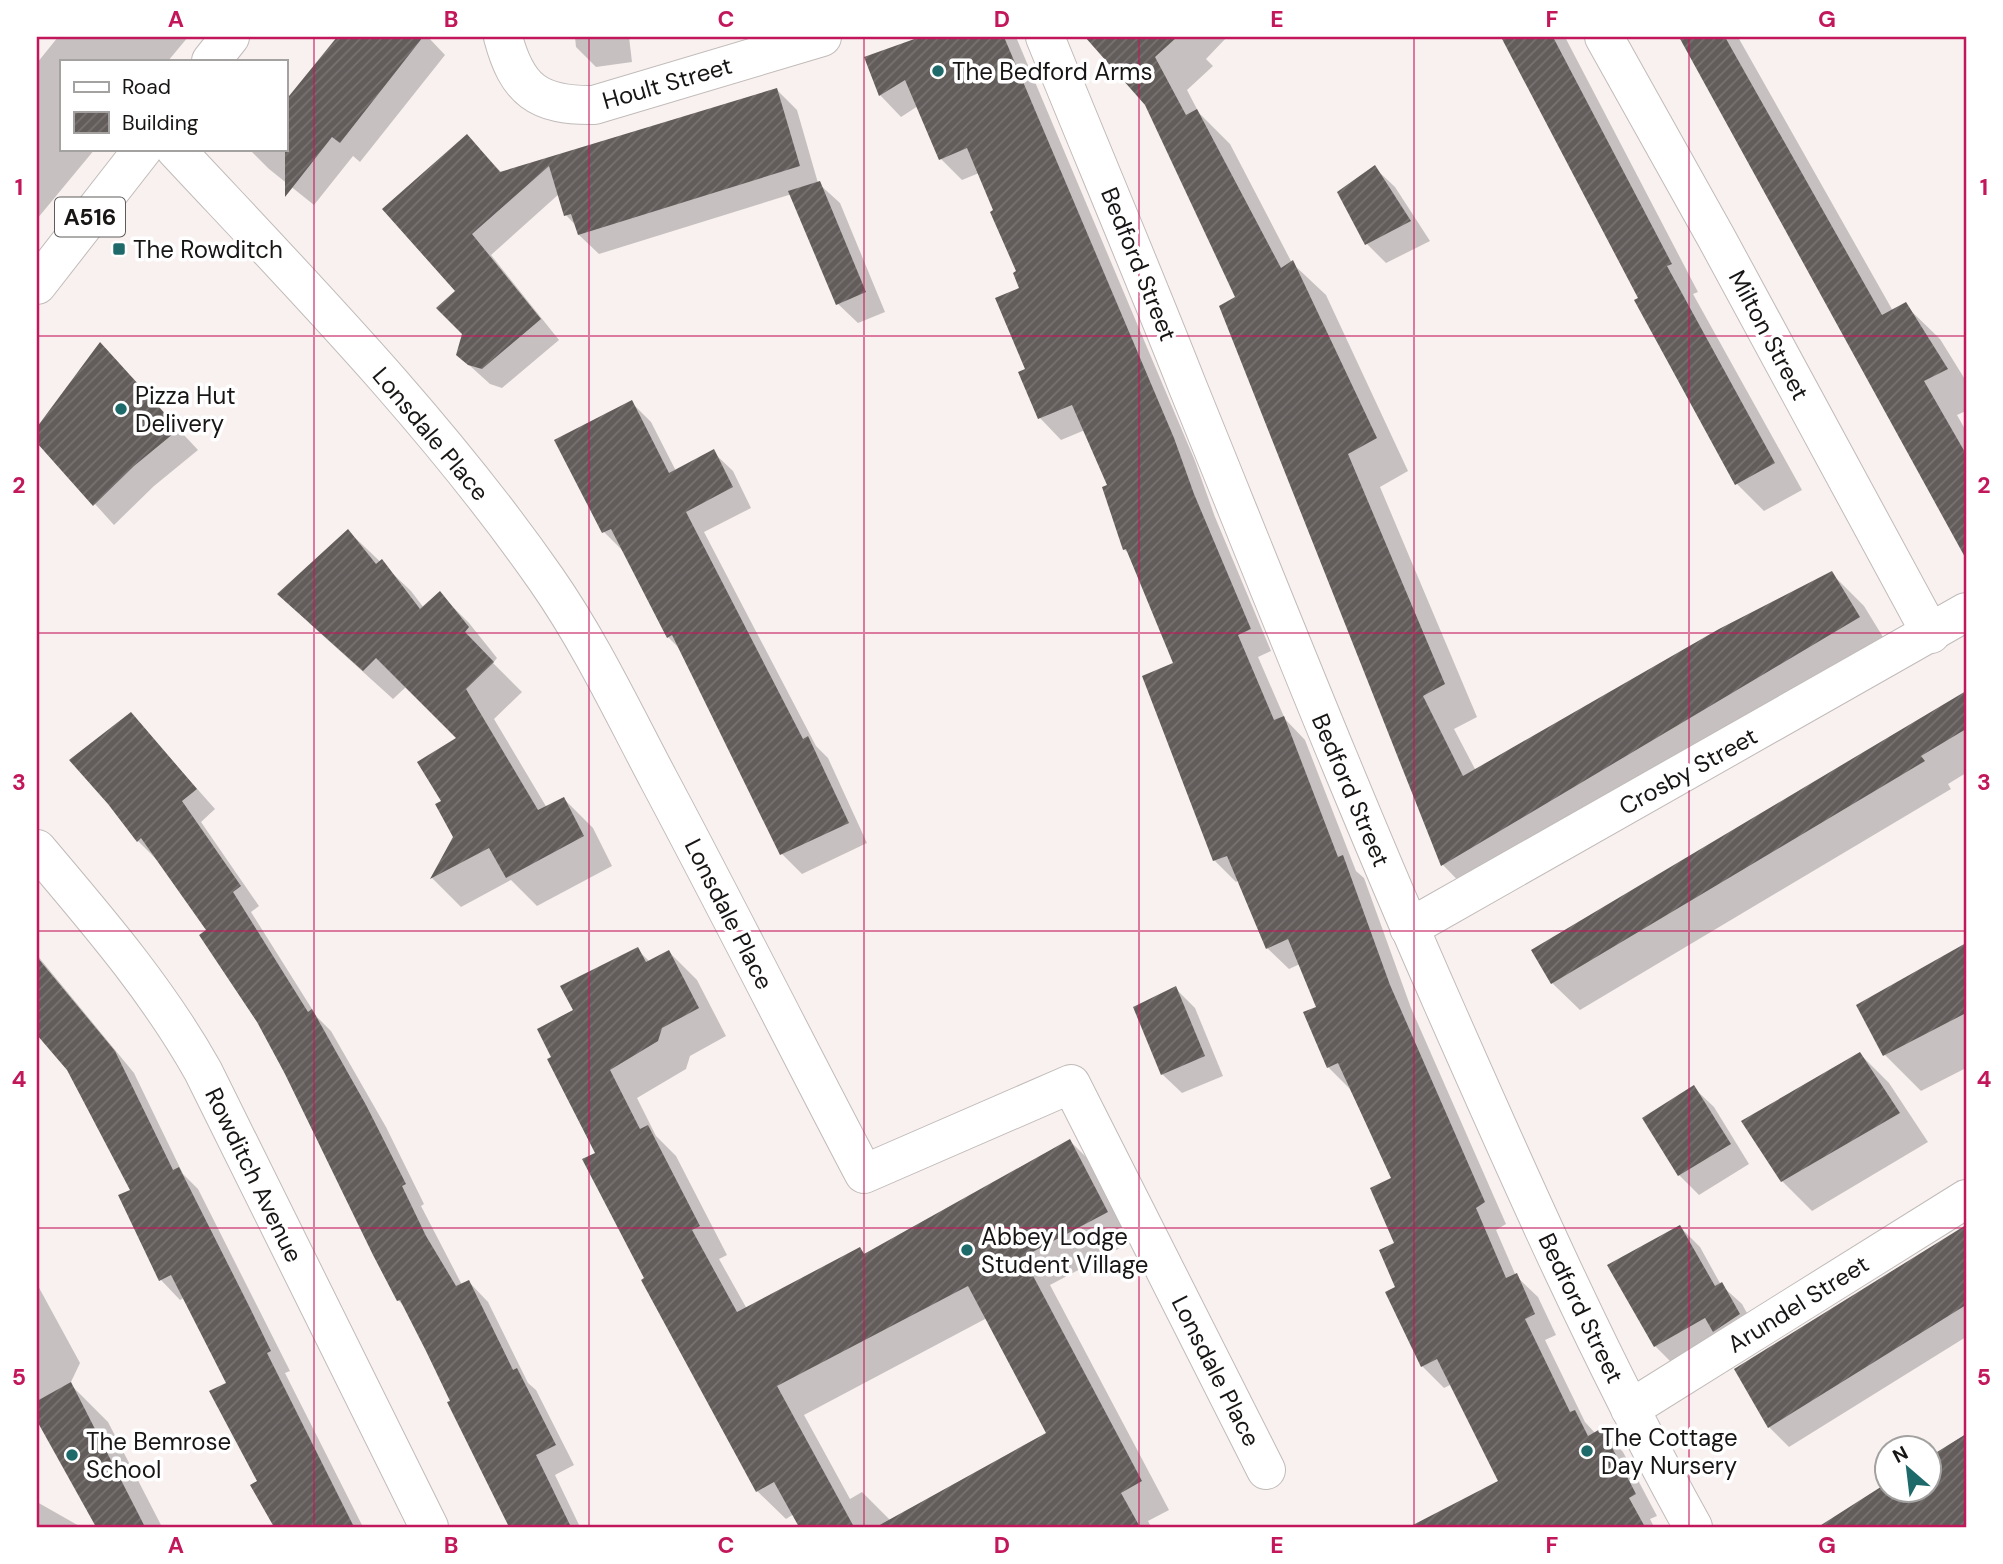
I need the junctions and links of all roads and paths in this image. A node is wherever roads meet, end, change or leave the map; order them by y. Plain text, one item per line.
1 (230, 37) edge
2 (503, 37) edge
3 (822, 37) edge
4 (1045, 37) edge
5 (1604, 37) edge
6 (212, 60) edge
7 (142, 150) edge
8 (175, 150) edge
9 (37, 285) edge
10 (1966, 612) edge
11 (1931, 634) junction
12 (37, 849) edge
13 (1409, 928) junction
14 (1966, 1199) edge
15 (1630, 1409) junction
16 (1266, 1470) dead end
17 (429, 1527) edge
18 (1693, 1527) edge

1 - 6 street
2 - 3 street, Hoult Street
4 - 13 street, Bedford Street
5 - 11 street, Milton Street
7 - 9 street, A516
8 - 16 street, Lonsdale Place
10 - 11 street, Crosby Street
11 - 13 street, Crosby Street
12 - 17 street, Rowditch Avenue
13 - 15 street, Bedford Street
14 - 15 street, Arundel Street
15 - 18 street, Bedford Street

